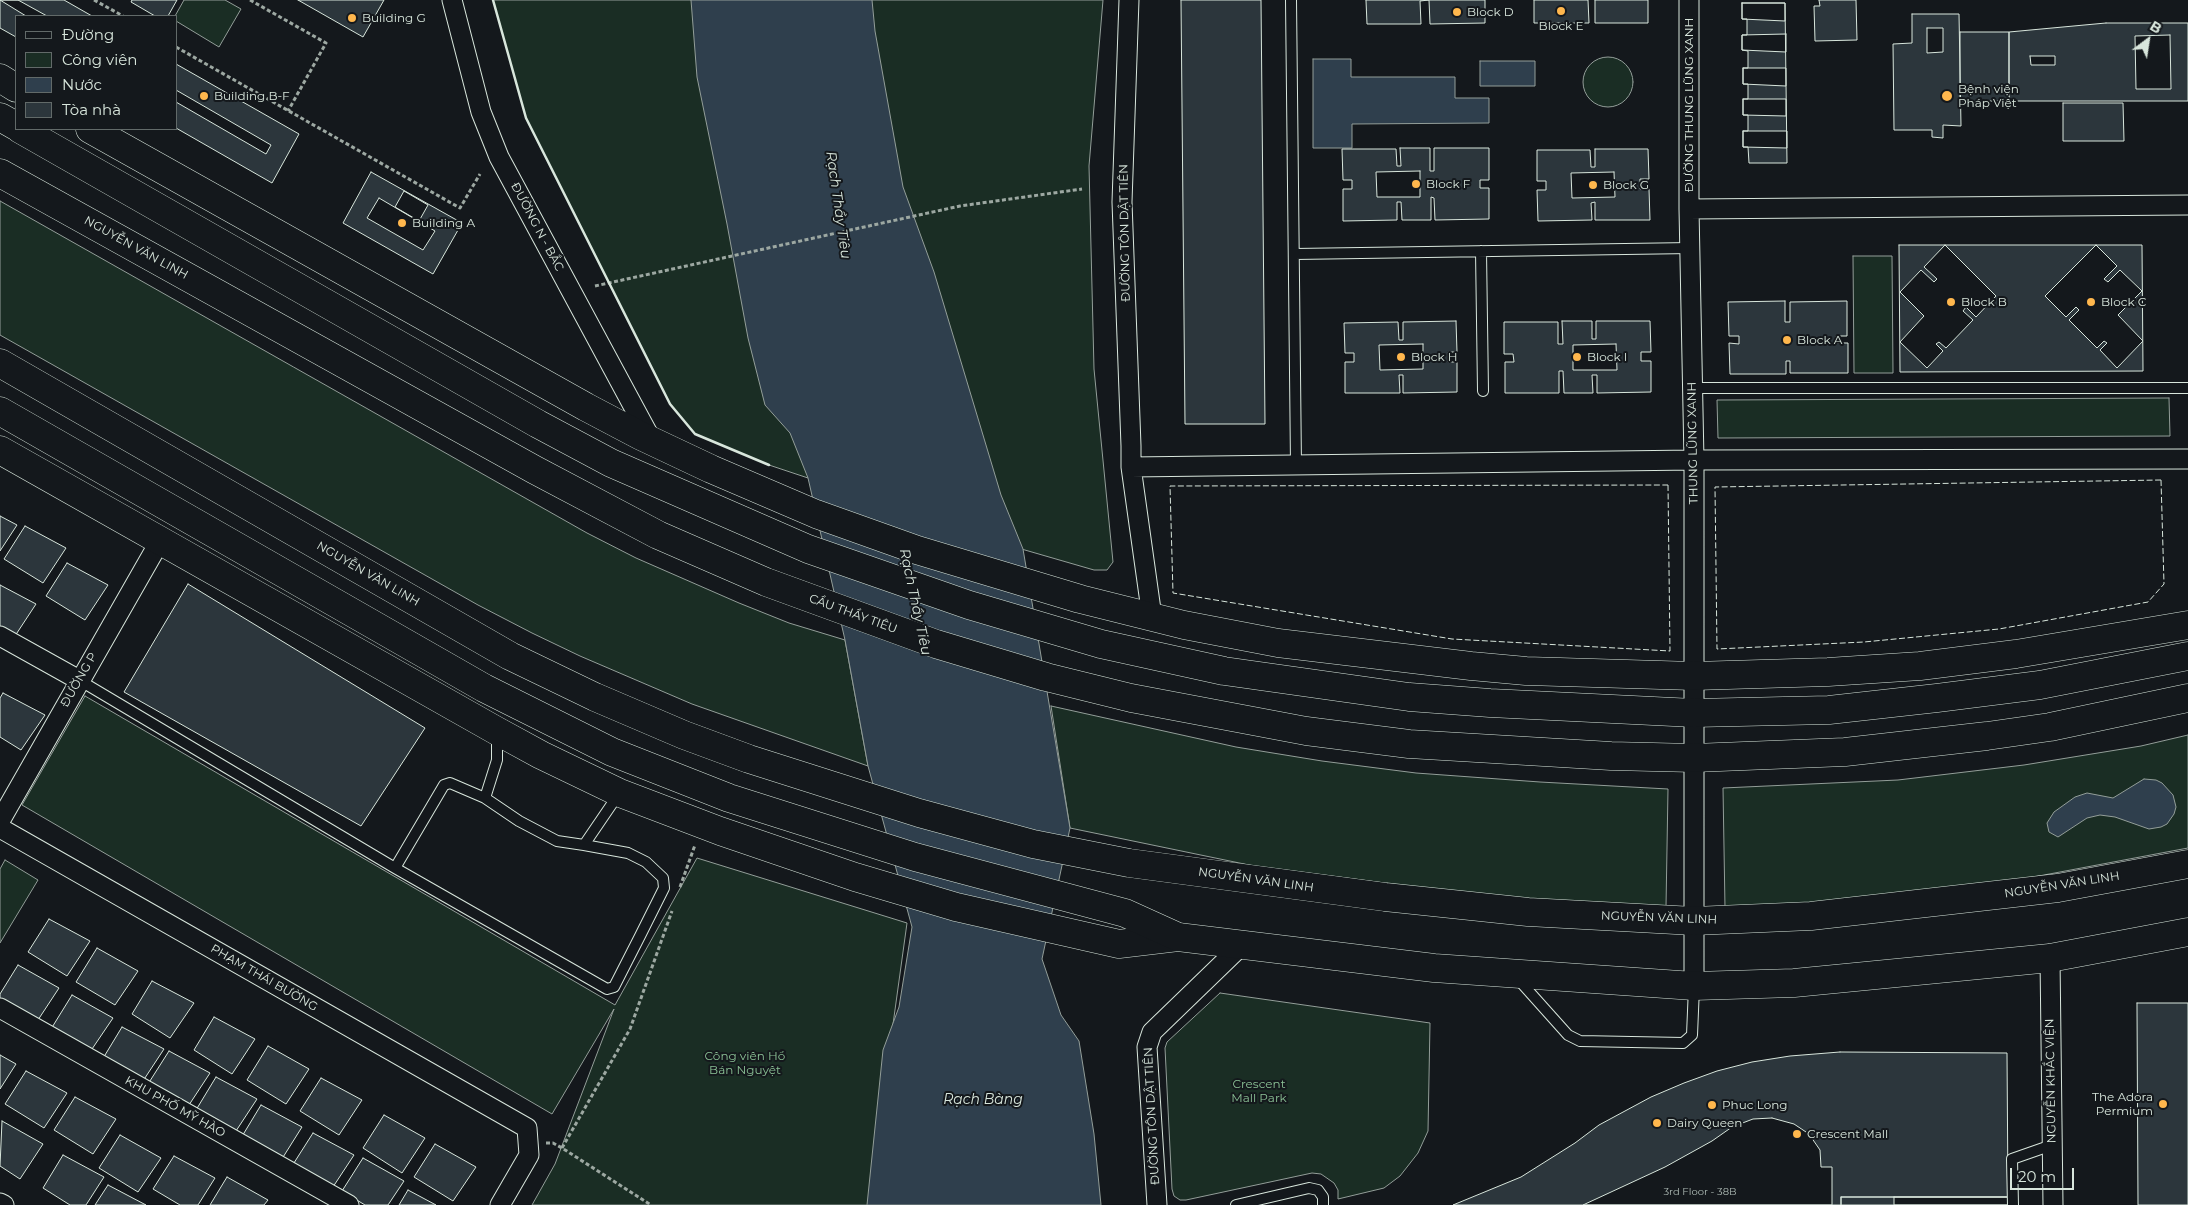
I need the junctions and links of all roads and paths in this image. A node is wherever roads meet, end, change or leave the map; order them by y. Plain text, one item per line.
1 (94, 0) edge
2 (250, 0) edge
3 (452, 0) edge
4 (1130, 0) edge
5 (1291, 0) edge
6 (1690, 0) edge
7 (121, 15) edge
8 (178, 48) edge
9 (0, 78) edge
10 (15, 87) edge
11 (288, 111) junction
12 (0, 117) edge
13 (15, 125) edge
14 (22, 130) edge
15 (92, 130) edge
16 (0, 173) edge
17 (480, 174) dead end
18 (1082, 189) dead end
19 (2188, 205) edge
20 (1689, 209) junction
21 (1691, 248) junction
22 (1481, 252) junction
23 (1295, 254) junction
24 (595, 286) dead end
25 (0, 363) edge
26 (1692, 388) junction
27 (2188, 388) edge
28 (1483, 391) dead end
29 (0, 411) edge
30 (652, 441) junction
31 (0, 450) edge
32 (2188, 459) edge
33 (1694, 460) junction
34 (1296, 464) junction
35 (1131, 467) junction
36 (177, 512) junction
37 (160, 541) junction
38 (694, 552) joint
39 (1145, 615) junction
40 (2188, 625) edge
41 (0, 636) edge
42 (2188, 656) edge
43 (1694, 676) junction
44 (78, 680) junction
45 (2188, 698) edge
46 (1694, 713) junction
47 (497, 731) junction
48 (1694, 758) junction
49 (620, 793) junction
50 (485, 798) junction
51 (0, 821) edge
52 (711, 827) junction
53 (0, 828) edge
54 (584, 845) junction
55 (2188, 864) edge
56 (395, 868) junction
57 (680, 889) dead end
58 (673, 908) dead end
59 (1694, 921) junction
60 (2188, 932) edge
61 (1178, 937) junction
62 (1242, 945) junction
63 (2050, 958) junction
64 (1513, 974) junction
65 (1694, 986) junction
66 (0, 1008) edge
67 (528, 1135) junction
68 (2052, 1145) junction
69 (562, 1148) junction
70 (0, 1202) edge
71 (4, 1205) edge
72 (349, 1205) edge
73 (500, 1205) edge
74 (651, 1205) edge
75 (1157, 1205) edge
76 (1236, 1205) edge
77 (1323, 1205) edge
78 (2012, 1205) edge
79 (2053, 1205) edge

1 - 7 path
2 - 11 path
3 - 30 street, ĐƯỜNG N - BẮC
4 - 35 street, ĐƯỜNG TÔN DẬT TIÊN
5 - 23 lane
6 - 20 street, ĐƯỜNG THUNG LŨNG XANH
8 - 11 path
9 - 10 main road
11 - 17 path
12 - 13 main road
14 - 46 main road
15 - 30 main road
16 - 38 main road, NGUYỄN VĂN LINH
18 - 24 path
19 - 20 street
20 - 21 street, THUNG LŨNG XANH
21 - 22 lane
21 - 26 street, THUNG LŨNG XANH
22 - 23 lane
22 - 28 lane
23 - 34 lane
25 - 59 main road, NGUYỄN VĂN LINH
26 - 27 lane
26 - 33 street, THUNG LŨNG XANH
29 - 36 main road
30 - 39 main road
31 - 37 main road
32 - 33 street
33 - 34 street
33 - 43 street, THUNG LŨNG XANH
34 - 35 street
35 - 39 street, ĐƯỜNG TÔN DẬT TIÊN
36 - 37 main road
36 - 61 main road
37 - 44 street, ĐƯỜNG P
37 - 47 main road
38 - 48 main road, CẦU THẦY TIÊU
39 - 43 main road
40 - 43 main road
41 - 44 street
42 - 46 main road
43 - 46 street, THUNG LŨNG XANH
44 - 51 street, ĐƯỜNG P
44 - 56 lane
45 - 48 main road
46 - 48 street, THUNG LŨNG XANH
47 - 49 main road
47 - 50 lane
48 - 59 street, THUNG LŨNG XANH
49 - 52 main road
49 - 54 lane
50 - 54 lane
50 - 56 lane
52 - 57 path
52 - 61 main road
53 - 67 street, PHẠM THÁI BƯỜNG
54 - 56 lane
55 - 59 main road, NGUYỄN VĂN LINH
58 - 69 path
59 - 65 street, THUNG LŨNG XANH
60 - 63 main road
61 - 62 main road
62 - 64 main road
62 - 75 street, ĐƯỜNG TÔN DẬT TIÊN
63 - 65 main road
63 - 68 street, NGUYỄN KHẮC VIỆN
64 - 65 main road
64 - 65 lane
66 - 72 street, KHU PHỐ MỸ HÀO
67 - 69 path
67 - 73 street
68 - 78 lane
68 - 79 street, NGUYỄN KHẮC VIỆN
69 - 74 path
70 - 71 street
76 - 77 lane

